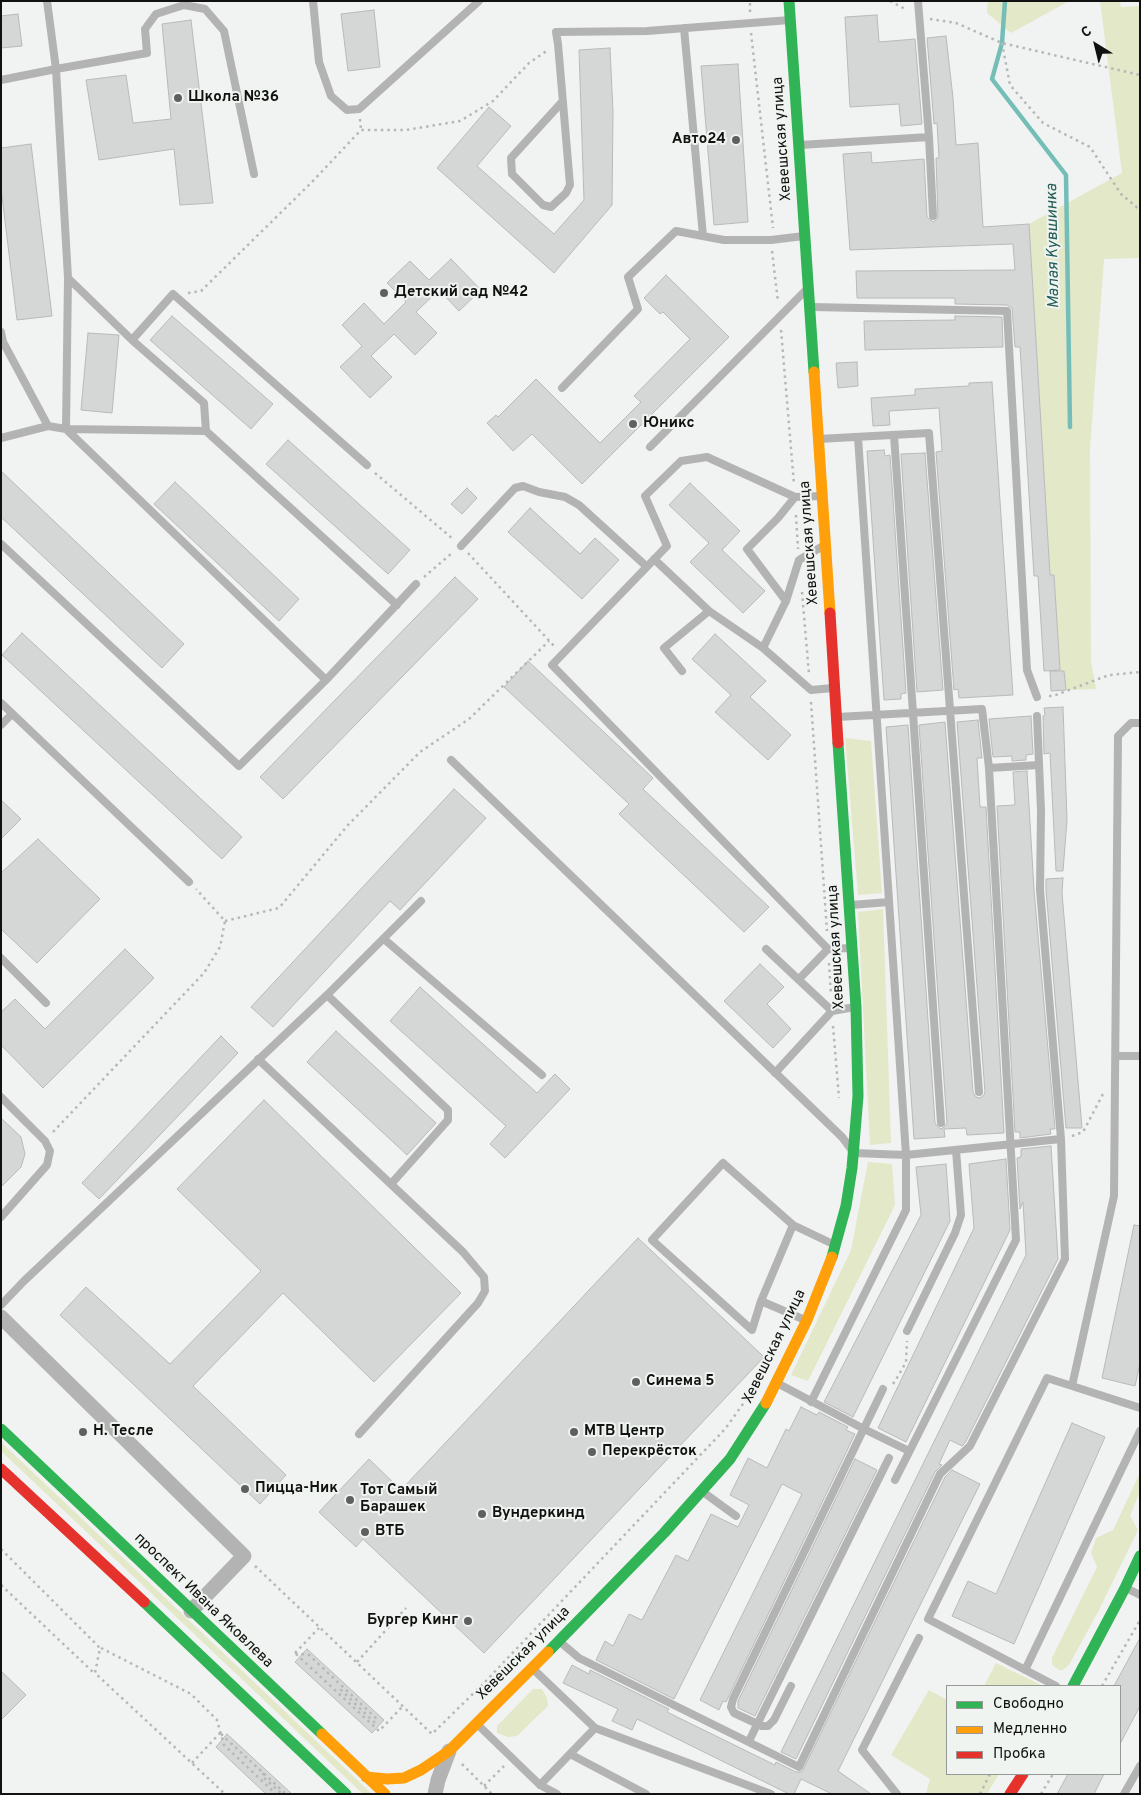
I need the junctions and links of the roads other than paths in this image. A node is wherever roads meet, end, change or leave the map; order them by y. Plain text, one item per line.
1 (47, 1) edge
2 (313, 1) edge
3 (479, 1) edge
4 (789, 1) edge
5 (918, 1) edge
6 (790, 20) junction
7 (684, 28) junction
8 (56, 70) junction
9 (1, 80) edge
10 (562, 102) junction
11 (929, 137) junction
12 (798, 145) junction
13 (254, 174) dead end
14 (933, 216) dead end
15 (703, 236) junction
16 (804, 236) junction
17 (68, 278) junction
18 (808, 288) junction
19 (809, 307) junction
20 (1, 332) edge
21 (132, 340) junction
22 (562, 388) dead end
23 (48, 426) junction
24 (66, 429) junction
25 (206, 431) junction
26 (894, 435) junction
27 (858, 437) junction
28 (1, 438) edge
29 (818, 439) junction
30 (650, 447) dead end
31 (366, 465) dead end
32 (822, 496) junction
33 (795, 497) junction
34 (1, 544) edge
35 (825, 544) junction
36 (461, 546) road end
37 (654, 559) junction
38 (646, 566) junction
39 (416, 584) road end
40 (786, 600) junction
41 (397, 606) junction
42 (708, 611) junction
43 (763, 648) junction
44 (682, 671) dead end
45 (326, 680) junction
46 (835, 688) junction
47 (1037, 696) road end
48 (1, 703) edge
49 (949, 711) junction
50 (912, 713) junction
51 (12, 714) junction
52 (878, 714) junction
53 (1037, 716) dead end
54 (837, 717) junction
55 (1140, 723) edge
56 (1, 725) edge
57 (450, 760) dead end
58 (1039, 765) junction
59 (988, 768) junction
60 (189, 882) road end
61 (421, 901) dead end
62 (888, 902) junction
63 (850, 905) junction
64 (384, 939) junction
65 (853, 948) junction
66 (766, 949) dead end
67 (828, 949) junction
68 (1, 958) edge
69 (799, 980) junction
70 (327, 995) junction
71 (46, 1003) dead end
72 (856, 1007) junction
73 (832, 1011) junction
74 (1116, 1056) junction
75 (1140, 1056) edge
76 (258, 1059) junction
77 (775, 1072) junction
78 (542, 1075) dead end
79 (979, 1092) dead end
80 (1, 1097) edge
81 (940, 1123) dead end
82 (1061, 1140) junction
83 (1011, 1144) junction
84 (956, 1150) junction
85 (854, 1153) junction
86 (906, 1155) junction
87 (391, 1184) junction
88 (1, 1217) edge
89 (793, 1226) junction
90 (836, 1246) junction
91 (761, 1301) junction
92 (1, 1306) edge
93 (1, 1317) edge
94 (807, 1320) junction
95 (907, 1332) road end
96 (777, 1382) junction
97 (1072, 1386) junction
98 (883, 1389) road end
99 (811, 1402) junction
100 (1140, 1408) edge
101 (1, 1429) edge
102 (864, 1429) junction
103 (1140, 1431) edge
104 (359, 1434) dead end
105 (909, 1451) junction
106 (889, 1458) dead end
107 (1, 1469) edge
108 (895, 1480) dead end
109 (702, 1490) junction
110 (736, 1516) dead end
111 (1140, 1556) edge
112 (1125, 1588) junction
113 (1140, 1595) edge
114 (191, 1611) junction
115 (919, 1638) dead end
116 (560, 1641) junction
117 (532, 1668) junction
118 (1025, 1670) junction
119 (1054, 1685) edge
120 (1074, 1685) edge
121 (790, 1686) dead end
122 (476, 1724) junction
123 (595, 1728) junction
124 (749, 1741) junction
125 (449, 1751) junction
126 (570, 1754) junction
127 (1140, 1766) edge
128 (1022, 1775) edge
129 (366, 1777) junction
130 (540, 1785) junction
131 (346, 1794) edge
132 (384, 1794) edge
133 (436, 1794) edge
134 (557, 1794) edge
135 (646, 1794) edge
136 (771, 1794) edge
137 (897, 1794) edge
138 (1010, 1794) edge
139 (1124, 1794) edge

1 - 8 lane
2 - 3 lane
4 - 6 street, Хевешская улица
5 - 11 lane
6 - 7 lane
6 - 12 street, Хевешская улица
7 - 10 lane
7 - 15 lane
8 - 9 lane
8 - 13 lane
8 - 17 lane
10 - 10 lane
11 - 12 lane
11 - 14 lane
12 - 16 street, Хевешская улица
15 - 16 lane
15 - 22 lane
16 - 18 street, Хевешская улица
17 - 21 lane
17 - 24 lane
18 - 19 street, Хевешская улица
18 - 30 lane
19 - 29 street, Хевешская улица
19 - 47 lane
20 - 23 lane
21 - 25 lane
21 - 31 lane
23 - 24 lane
23 - 28 lane
24 - 25 lane
24 - 45 lane
25 - 41 lane
26 - 27 lane
26 - 49 lane
26 - 50 lane
27 - 29 lane
27 - 52 lane
29 - 32 street, Хевешская улица
32 - 33 lane
32 - 35 street, Хевешская улица
33 - 37 lane
33 - 40 lane
34 - 45 lane
35 - 40 lane
35 - 46 street, Хевешская улица
36 - 38 lane
37 - 38 lane
37 - 42 lane
38 - 67 lane
39 - 41 lane
40 - 43 lane
41 - 45 lane
42 - 43 lane
42 - 44 lane
43 - 46 lane
46 - 54 street, Хевешская улица
48 - 51 lane
49 - 50 lane
49 - 59 lane
49 - 79 lane
50 - 52 lane
50 - 81 lane
51 - 56 lane
51 - 60 lane
52 - 54 lane
52 - 62 lane
53 - 58 lane
54 - 63 street, Хевешская улица
55 - 74 lane
57 - 77 lane
58 - 59 lane
58 - 82 lane
59 - 83 lane
61 - 64 lane
62 - 63 lane
62 - 86 lane
63 - 65 street, Хевешская улица
64 - 70 lane
64 - 78 lane
65 - 67 lane
65 - 72 street, Хевешская улица
66 - 69 lane
67 - 69 lane
68 - 71 lane
69 - 73 lane
70 - 76 lane
70 - 87 lane
72 - 73 lane
72 - 85 street, Хевешская улица
73 - 77 lane
74 - 75 lane
74 - 97 lane
76 - 87 lane
76 - 92 lane
77 - 85 lane
80 - 88 lane
82 - 83 lane
82 - 124 lane
83 - 84 lane
83 - 105 lane
84 - 86 lane
84 - 95 lane
85 - 86 lane
85 - 90 street, Хевешская улица
86 - 99 lane
87 - 104 lane
89 - 90 lane
89 - 91 lane
89 - 91 lane
90 - 94 street, Хевешская улица
91 - 94 lane
93 - 114 street
94 - 96 street, Хевешская улица
96 - 99 lane
96 - 109 street, Хевешская улица
97 - 100 lane
97 - 118 lane
98 - 102 lane
99 - 102 lane
101 - 114 street, проспект Ивана Яковлева
102 - 105 lane
102 - 121 lane
103 - 118 lane
105 - 108 lane
106 - 124 lane, bridge
107 - 131 street
109 - 110 lane
109 - 116 street, Хевешская улица
111 - 112 street
112 - 113 lane
112 - 120 street
114 - 129 street, проспект Ивана Яковлева
115 - 137 lane
116 - 117 street, Хевешская улица
116 - 124 lane
117 - 122 street, Хевешская улица
117 - 123 lane
118 - 119 lane
122 - 125 street, Хевешская улица
122 - 130 lane
123 - 126 lane
123 - 136 lane
125 - 129 street, Хевешская улица
125 - 133 street
126 - 130 lane
126 - 135 lane
127 - 139 lane
128 - 138 street
129 - 132 street, проспект Ивана Яковлева
130 - 134 lane

